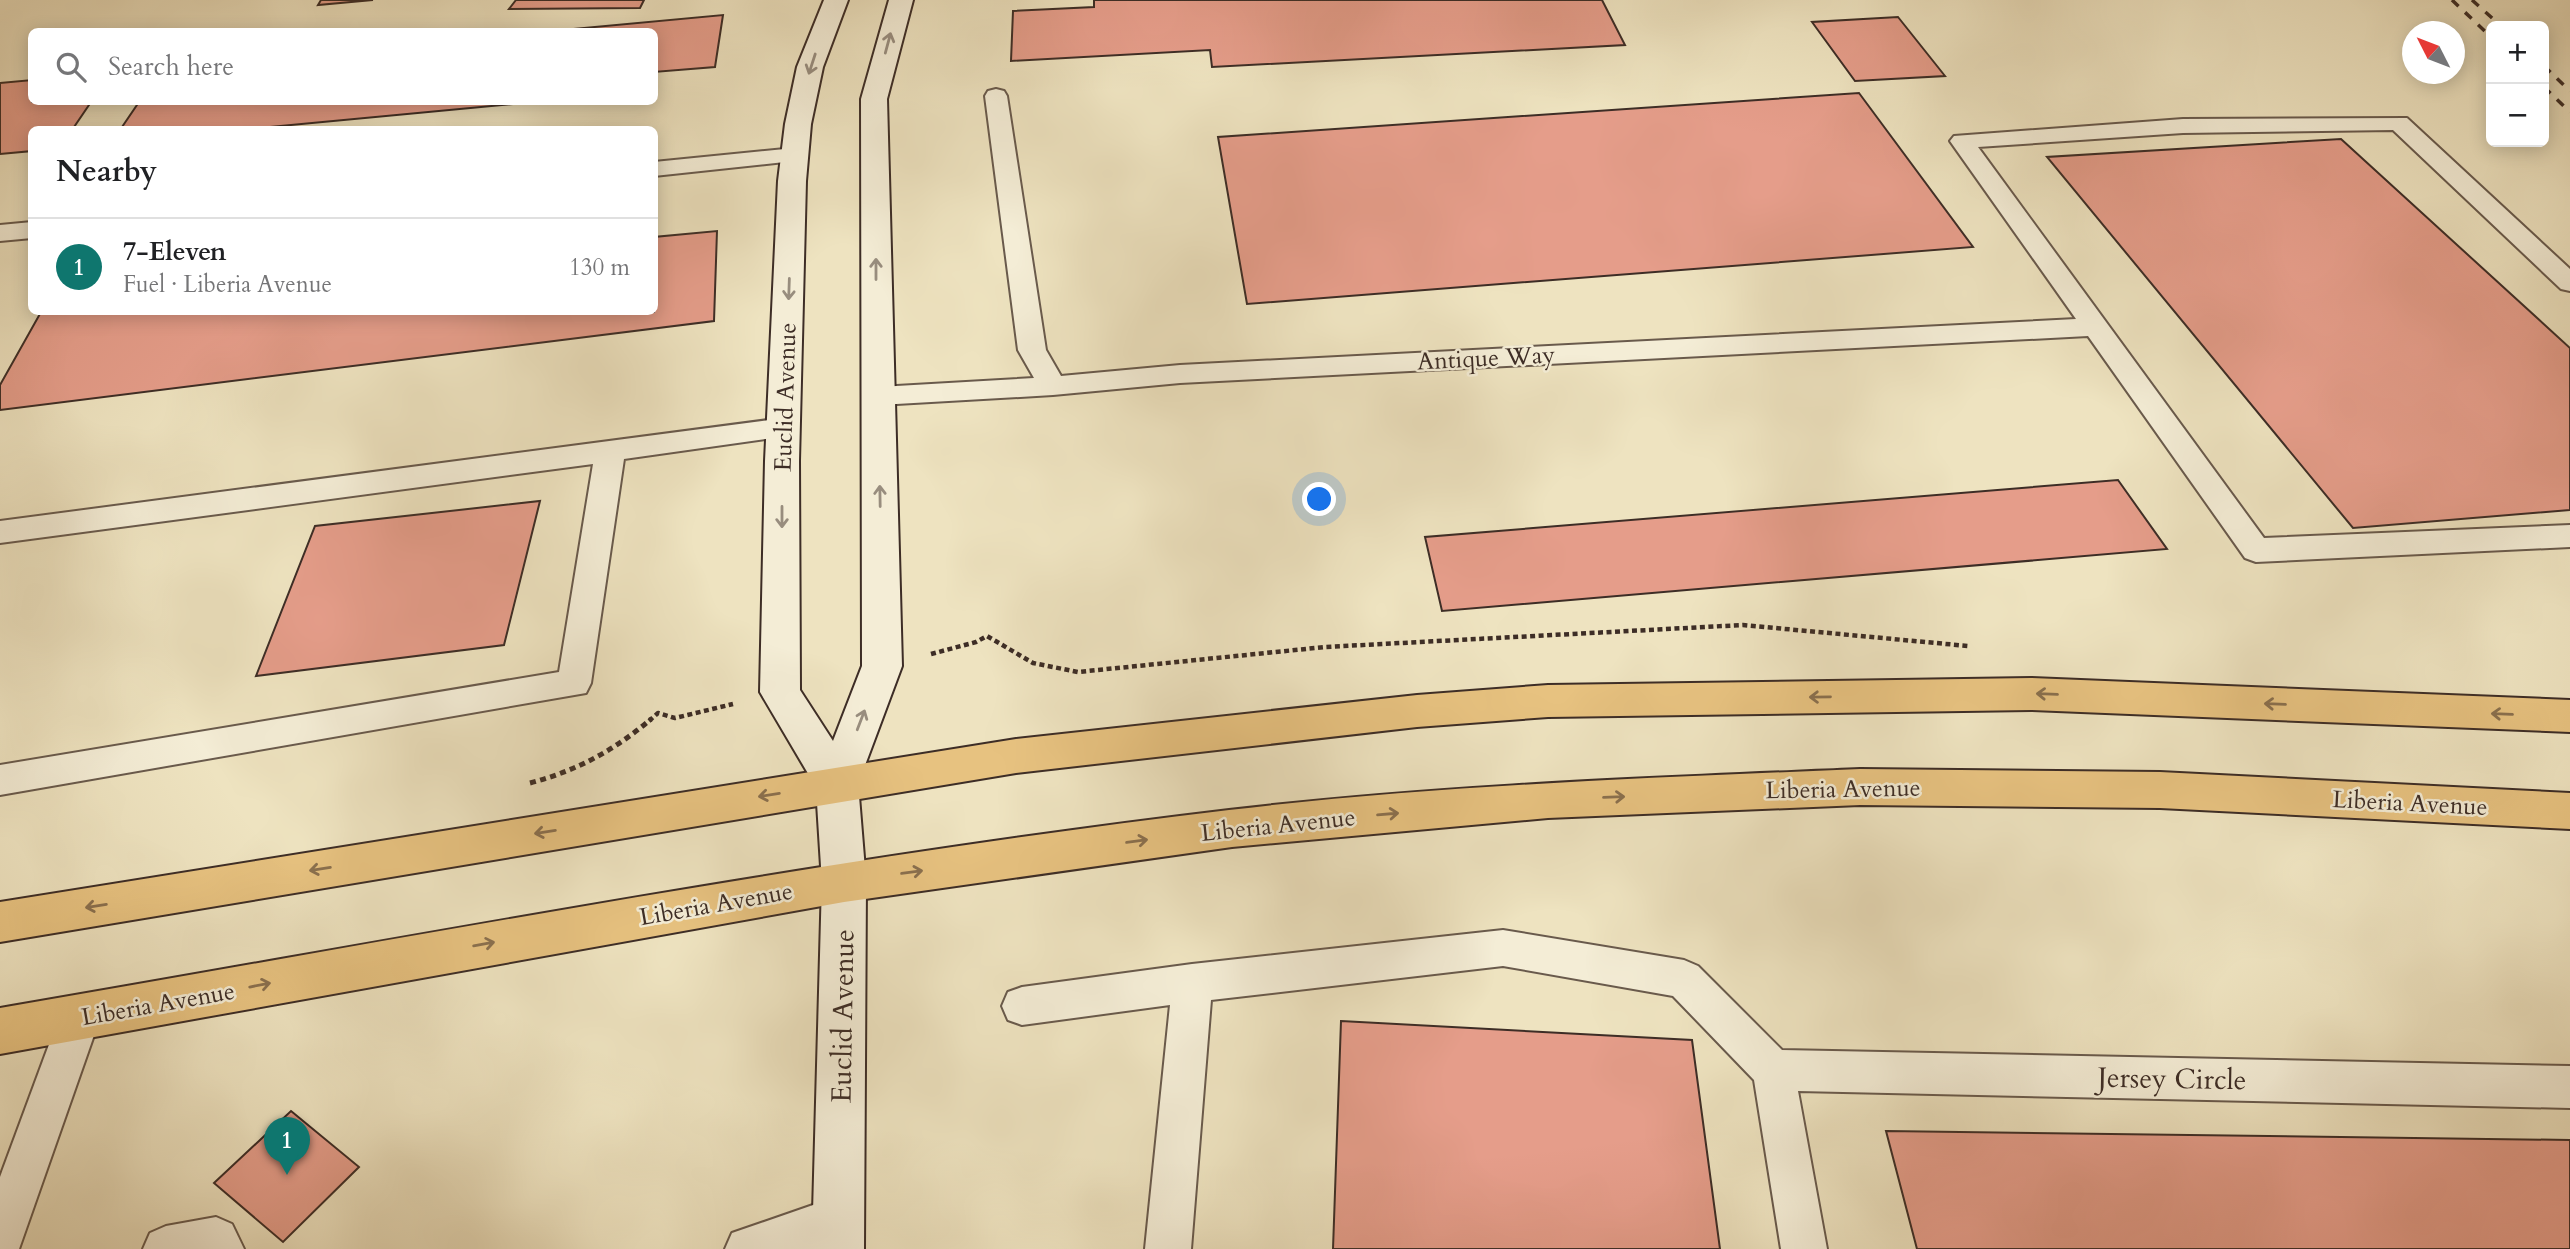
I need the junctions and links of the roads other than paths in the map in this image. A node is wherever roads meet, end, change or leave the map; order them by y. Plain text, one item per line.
1 (836, 0) edge
2 (901, 0) edge
3 (996, 96) dead end
4 (794, 155) junction
5 (658, 169) edge
6 (28, 230) edge
7 (0, 233) edge
8 (2570, 283) edge
9 (2094, 327) junction
10 (1053, 386) junction
11 (879, 396) junction
12 (784, 428) junction
13 (610, 451) junction
14 (0, 532) edge
15 (2570, 536) edge
16 (2570, 716) edge
17 (0, 780) edge
18 (836, 784) junction
19 (2570, 811) edge
20 (844, 882) junction
21 (0, 922) edge
22 (1192, 983) junction
23 (1022, 1006) dead end
24 (79, 1018) junction
25 (0, 1031) edge
26 (1773, 1070) junction
27 (2570, 1087) edge
28 (838, 1234) edge
29 (0, 1239) edge
30 (166, 1249) edge
31 (221, 1249) edge
32 (748, 1249) edge
33 (1168, 1249) edge
34 (1804, 1249) edge

1 -> 4 main road, Euclid Avenue
11 -> 2 main road, Euclid Avenue
3 - 10 lane
4 - 5 lane
4 -> 12 main road, Euclid Avenue
6 - 7 lane
8 - 9 lane
9 - 10 lane, Antique Way
9 - 15 lane
10 - 11 lane, Antique Way
18 -> 11 main road, Euclid Avenue
12 - 13 lane
12 -> 18 main road, Euclid Avenue
13 - 14 lane
13 - 17 lane
16 -> 18 highway
18 - 20 main road, Euclid Avenue
18 -> 21 highway
20 -> 19 highway, Liberia Avenue
24 -> 20 highway, Liberia Avenue
20 - 28 main road, Euclid Avenue
22 - 23 lane
22 - 26 lane
22 - 33 lane
24 - 25 highway, Liberia Avenue
24 - 29 lane
26 - 27 lane, Jersey Circle
26 - 34 lane
28 - 32 lane
30 - 31 lane

